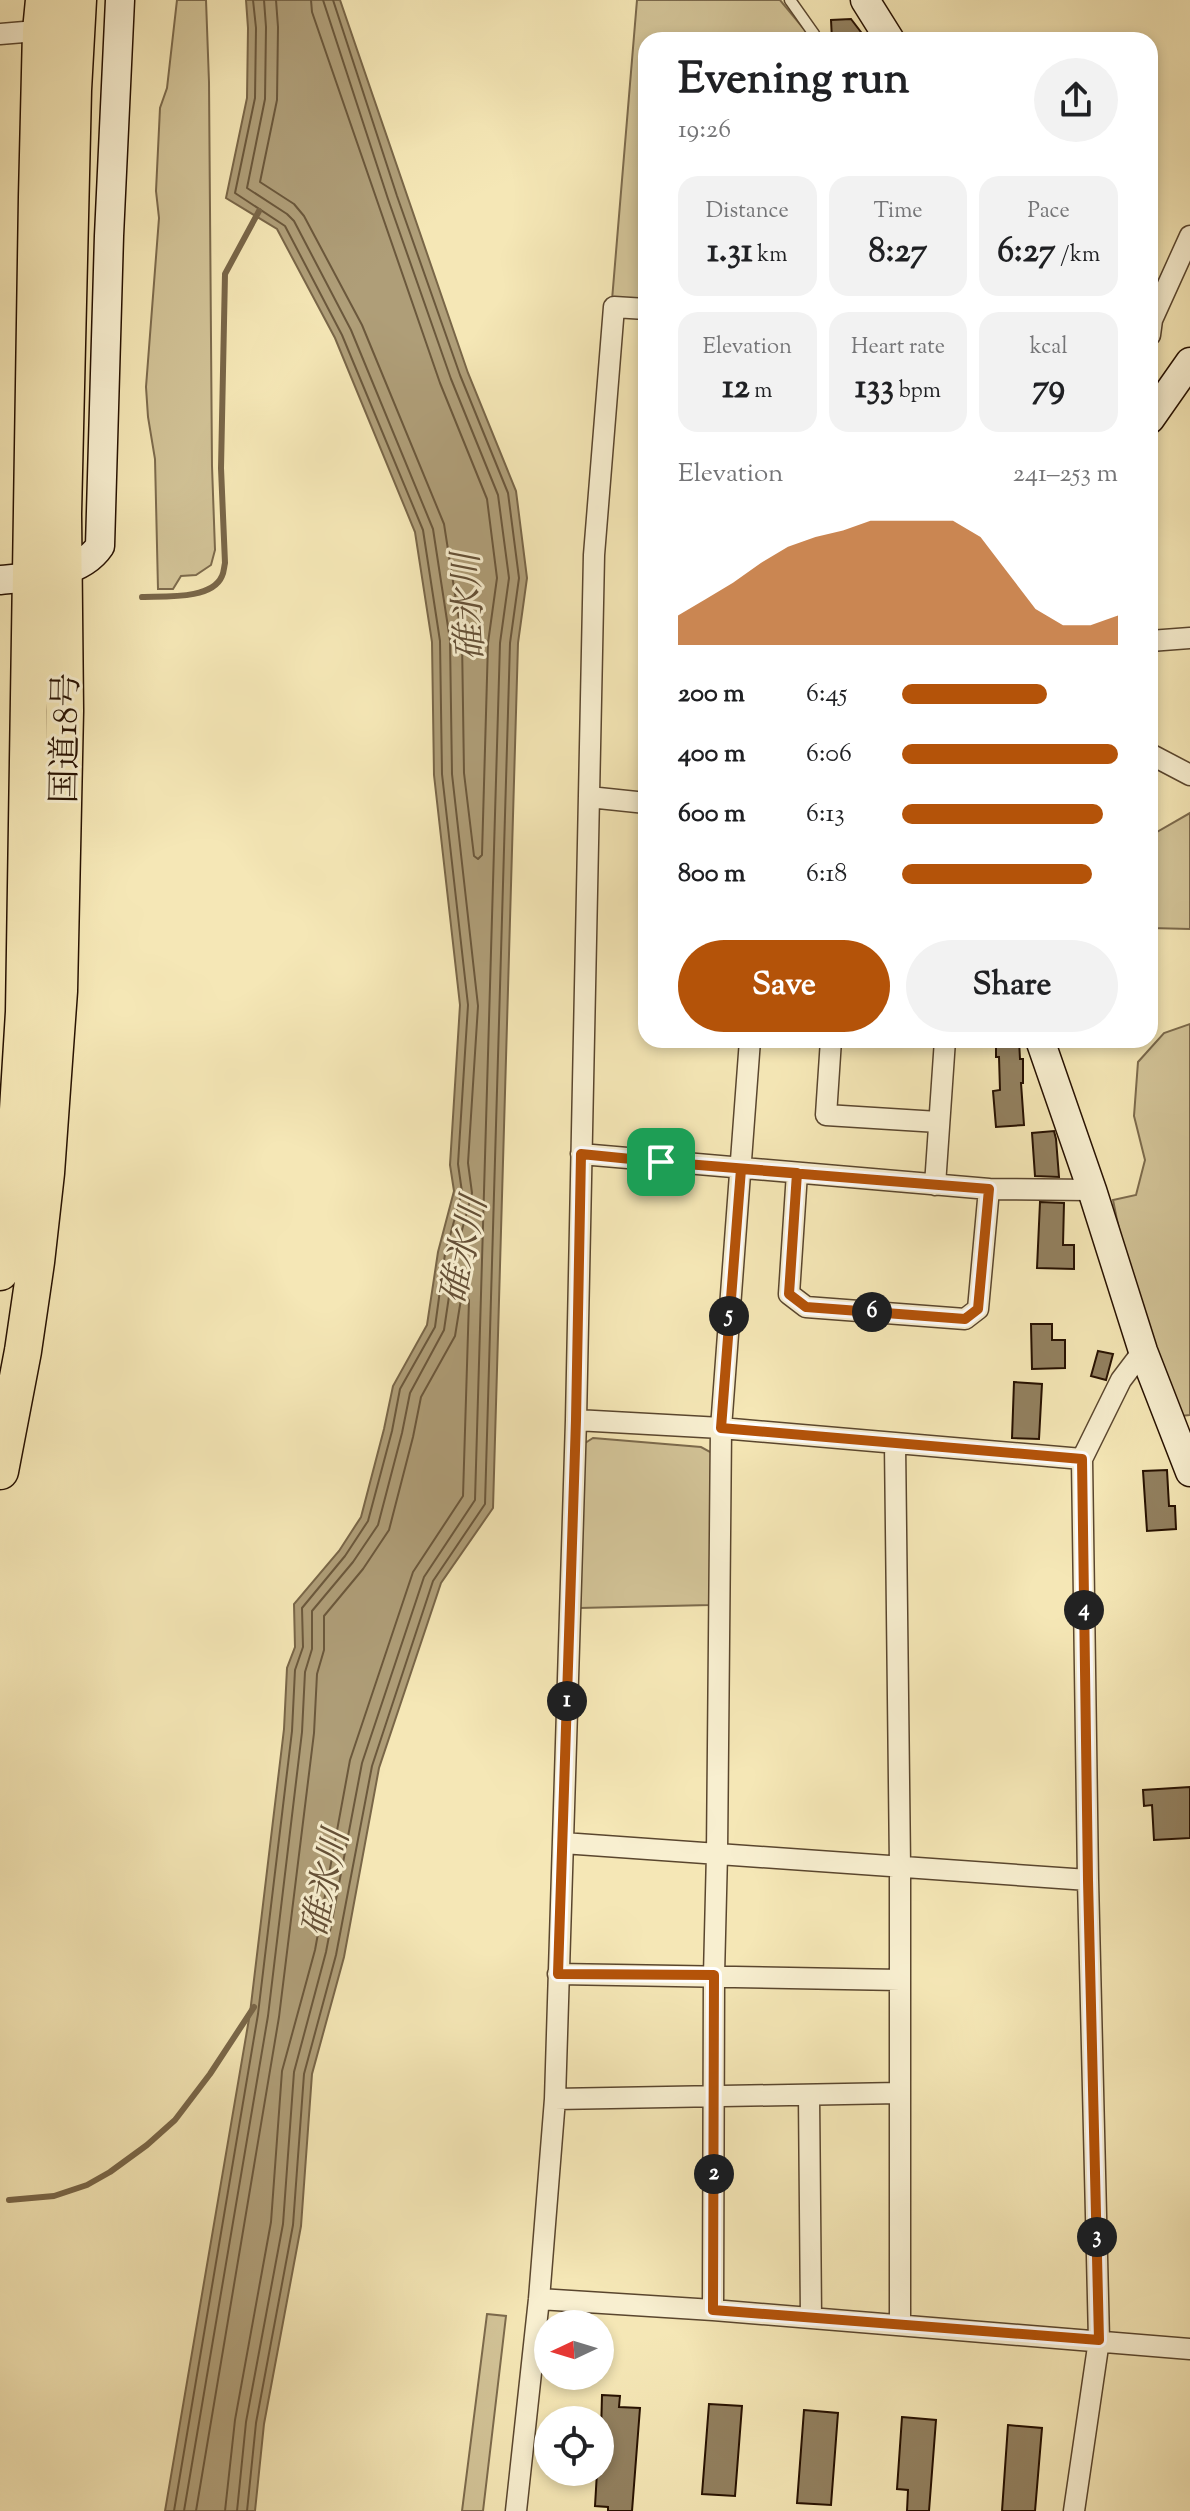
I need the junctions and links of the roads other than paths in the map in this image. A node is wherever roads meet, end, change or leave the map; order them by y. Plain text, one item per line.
1 (120, 0) edge
2 (790, 0) edge
3 (865, 0) edge
4 (60, 15) edge
5 (813, 32) edge
6 (885, 32) edge
7 (0, 34) edge
8 (1190, 236) edge
9 (1158, 307) edge
10 (638, 308) edge
11 (1190, 362) edge
12 (1158, 408) edge
13 (31, 575) edge
14 (1190, 638) edge
15 (1158, 640) edge
16 (64, 754) junction
17 (1158, 758) edge
18 (1190, 775) edge
19 (589, 797) junction
20 (638, 802) edge
21 (51, 807) dead end
22 (749, 1048) edge
23 (830, 1048) edge
24 (944, 1048) edge
25 (1043, 1048) edge
26 (52, 1087) junction
27 (938, 1122) junction
28 (37, 1131) dead end
29 (581, 1154) junction
30 (741, 1169) junction
31 (797, 1173) junction
32 (935, 1185) junction
33 (989, 1189) junction
34 (1092, 1190) junction
35 (5, 1265) edge
36 (1143, 1351) junction
37 (576, 1420) junction
38 (721, 1428) junction
39 (895, 1444) junction
40 (1082, 1459) junction
41 (0, 1471) edge
42 (1190, 1472) edge
43 (563, 1843) junction
44 (717, 1853) junction
45 (900, 1866) junction
46 (1088, 1880) junction
47 (558, 1974) junction
48 (714, 1975) junction
49 (900, 1980) junction
50 (899, 2093) junction
51 (715, 2095) junction
52 (809, 2095) junction
53 (555, 2099) junction
54 (539, 2299) junction
55 (713, 2310) junction
56 (811, 2318) junction
57 (900, 2325) junction
58 (1099, 2340) junction
59 (1190, 2349) edge
60 (516, 2511) edge
61 (1074, 2511) edge

1 - 13 street
2 - 5 lane
3 - 6 street
4 - 7 street
4 - 13 highway, 国道18号
8 - 9 street
10 - 19 street
11 - 12 street
13 - 16 highway, 国道18号
13 - 35 highway, 国道18号
14 - 15 street
16 - 21 lane
16 - 26 highway, 国道18号
17 - 18 street
19 - 20 street
19 - 29 street
22 - 30 street
23 - 27 street
24 - 27 street
25 - 34 street
26 - 28 lane
26 - 41 highway, 国道18号
27 - 32 street
29 - 30 street
29 - 37 street
30 - 31 street
30 - 38 street
31 - 32 street
31 - 33 street
32 - 33 street
33 - 34 street
34 - 36 street
36 - 40 street
36 - 42 street
37 - 38 street
37 - 43 street
38 - 39 street
38 - 44 street
39 - 40 street
39 - 45 street
40 - 46 street
43 - 44 street
43 - 47 street
44 - 45 street
44 - 48 street
45 - 46 street
45 - 49 street
46 - 58 street
47 - 48 street
47 - 53 street
48 - 49 street
48 - 51 street
49 - 50 street
50 - 52 street
50 - 57 street
51 - 52 street
51 - 53 street
51 - 55 street
52 - 56 street
53 - 54 street
54 - 55 street
54 - 60 street
55 - 56 street
56 - 57 street
57 - 58 street
58 - 59 street
58 - 61 street

